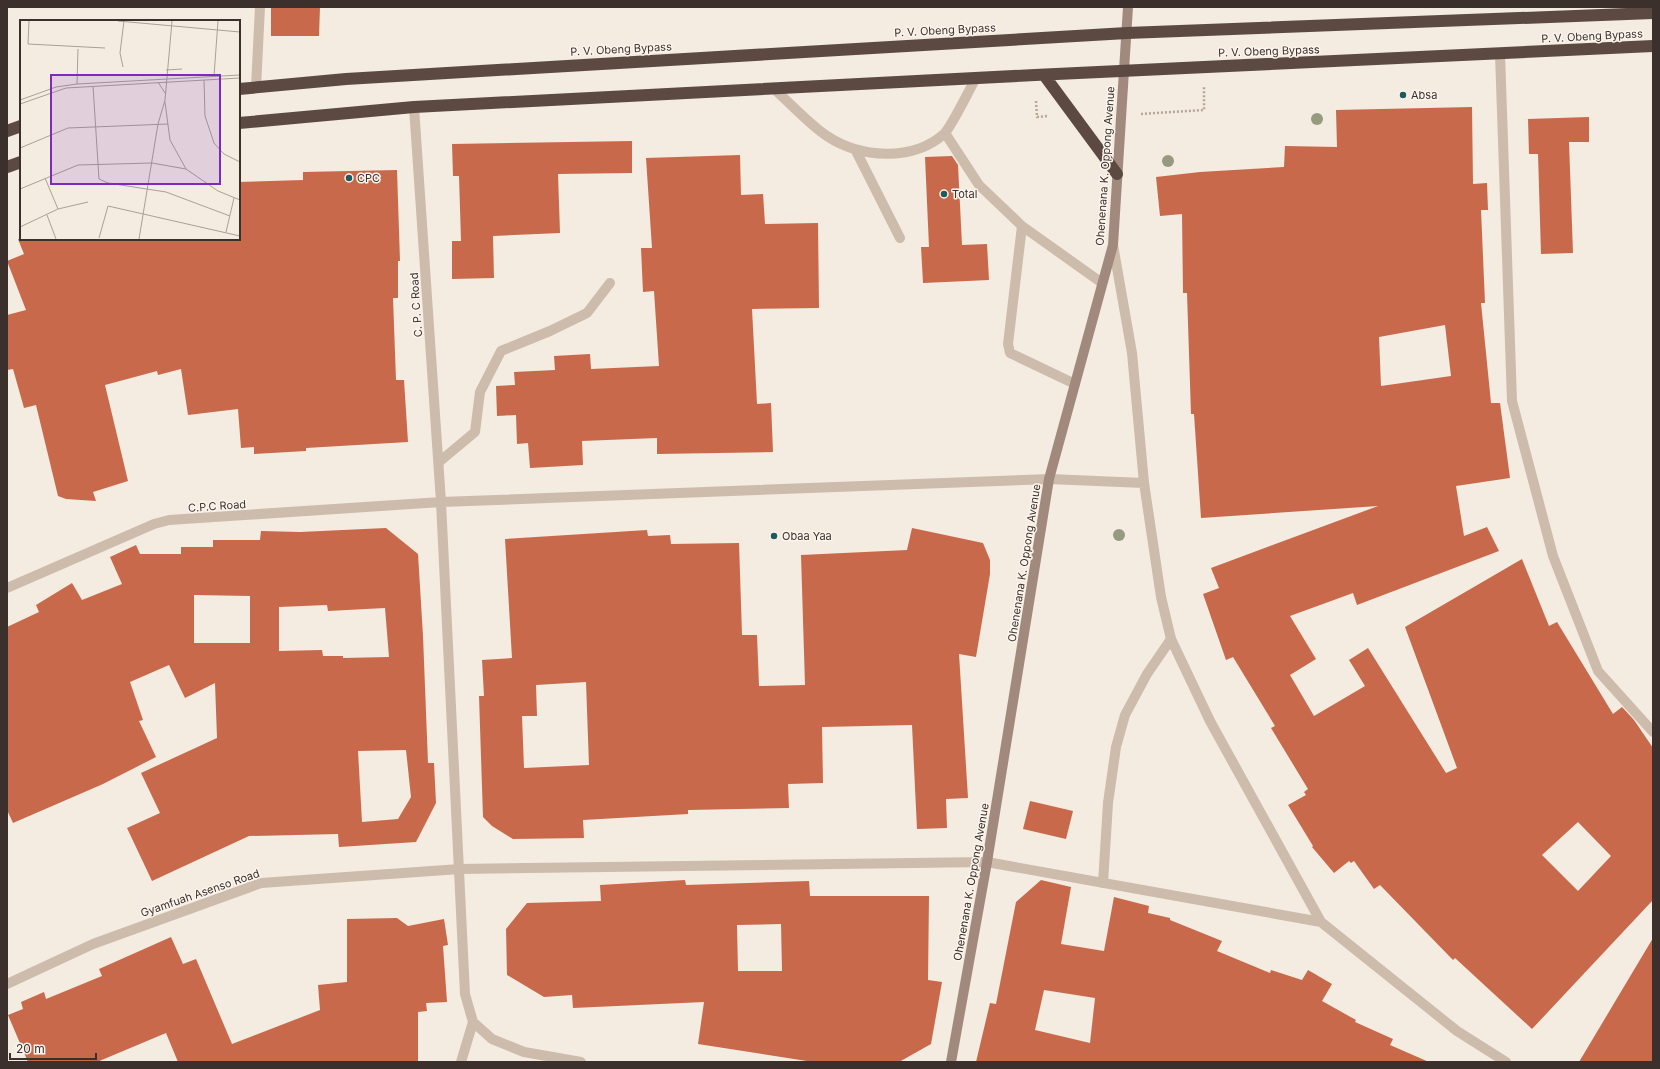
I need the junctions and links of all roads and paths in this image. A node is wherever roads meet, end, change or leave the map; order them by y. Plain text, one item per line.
1 (260, 7) edge
2 (1128, 7) edge
3 (1601, 11) edge
4 (1653, 13) edge
5 (1127, 33) junction
6 (1653, 46) edge
7 (1500, 54) junction
8 (1124, 70) junction
9 (1044, 75) junction
10 (976, 78) junction
11 (256, 87) junction
12 (240, 89) edge
13 (774, 89) junction
14 (414, 107) junction
15 (240, 123) edge
16 (20, 126) edge
17 (7, 131) edge
18 (944, 133) junction
19 (855, 149) junction
20 (20, 162) edge
21 (7, 167) edge
22 (1117, 174) junction
23 (1022, 226) junction
24 (900, 238) dead end
25 (1113, 245) junction
26 (610, 283) dead end
27 (1102, 283) junction
28 (1075, 384) junction
29 (439, 462) junction
30 (1049, 479) junction
31 (1144, 483) junction
32 (441, 502) junction
33 (7, 588) edge
34 (1171, 639) junction
35 (1653, 732) edge
36 (987, 862) junction
37 (460, 868) junction
38 (1103, 883) junction
39 (1321, 922) junction
40 (7, 984) edge
41 (473, 1022) junction
42 (461, 1062) edge
43 (580, 1062) edge
44 (951, 1062) edge
45 (1506, 1062) edge

1 - 11 street
2 - 5 street, Ohenenana K. Oppong Avenue
3 - 4 highway, P. V. Obeng Bypass
3 - 5 highway, P. V. Obeng Bypass
5 - 8 street, Ohenenana K. Oppong Avenue
5 - 11 highway, P. V. Obeng Bypass
6 - 7 highway, P. V. Obeng Bypass
7 - 8 highway, P. V. Obeng Bypass
7 - 35 street
8 - 9 highway, P. V. Obeng Bypass
8 - 22 street, Ohenenana K. Oppong Avenue
9 - 10 highway, P. V. Obeng Bypass
9 - 22 highway
10 - 13 highway, P. V. Obeng Bypass
10 - 18 street
11 - 12 highway, P. V. Obeng Bypass
13 - 14 highway, P. V. Obeng Bypass
13 - 19 street
14 - 15 highway, P. V. Obeng Bypass
14 - 29 street, C. P. C Road
16 - 17 highway
18 - 19 street
18 - 23 street
19 - 24 street
20 - 21 highway
22 - 25 street, Ohenenana K. Oppong Avenue
23 - 27 street
23 - 28 street
25 - 27 street, Ohenenana K. Oppong Avenue
25 - 31 street
26 - 29 street
27 - 28 street, Ohenenana K. Oppong Avenue
28 - 30 street, Ohenenana K. Oppong Avenue
29 - 32 street, C. P. C Road
30 - 31 street, C.P.C Road
30 - 32 street, C.P.C Road
30 - 36 street, Ohenenana K. Oppong Avenue
31 - 34 street
32 - 33 street, C.P.C Road
32 - 37 street, C. P. C Road
34 - 38 street
34 - 39 street
36 - 37 street, Gyamfuah Asenso Road
36 - 38 street, Gyamfuah Asenso Road
36 - 44 street, Ohenenana K. Oppong Avenue
37 - 40 street, Gyamfuah Asenso Road
37 - 41 street, C. P. C Road
38 - 39 street, Gyamfuah Asenso Road
39 - 45 street
41 - 42 street
41 - 43 street

